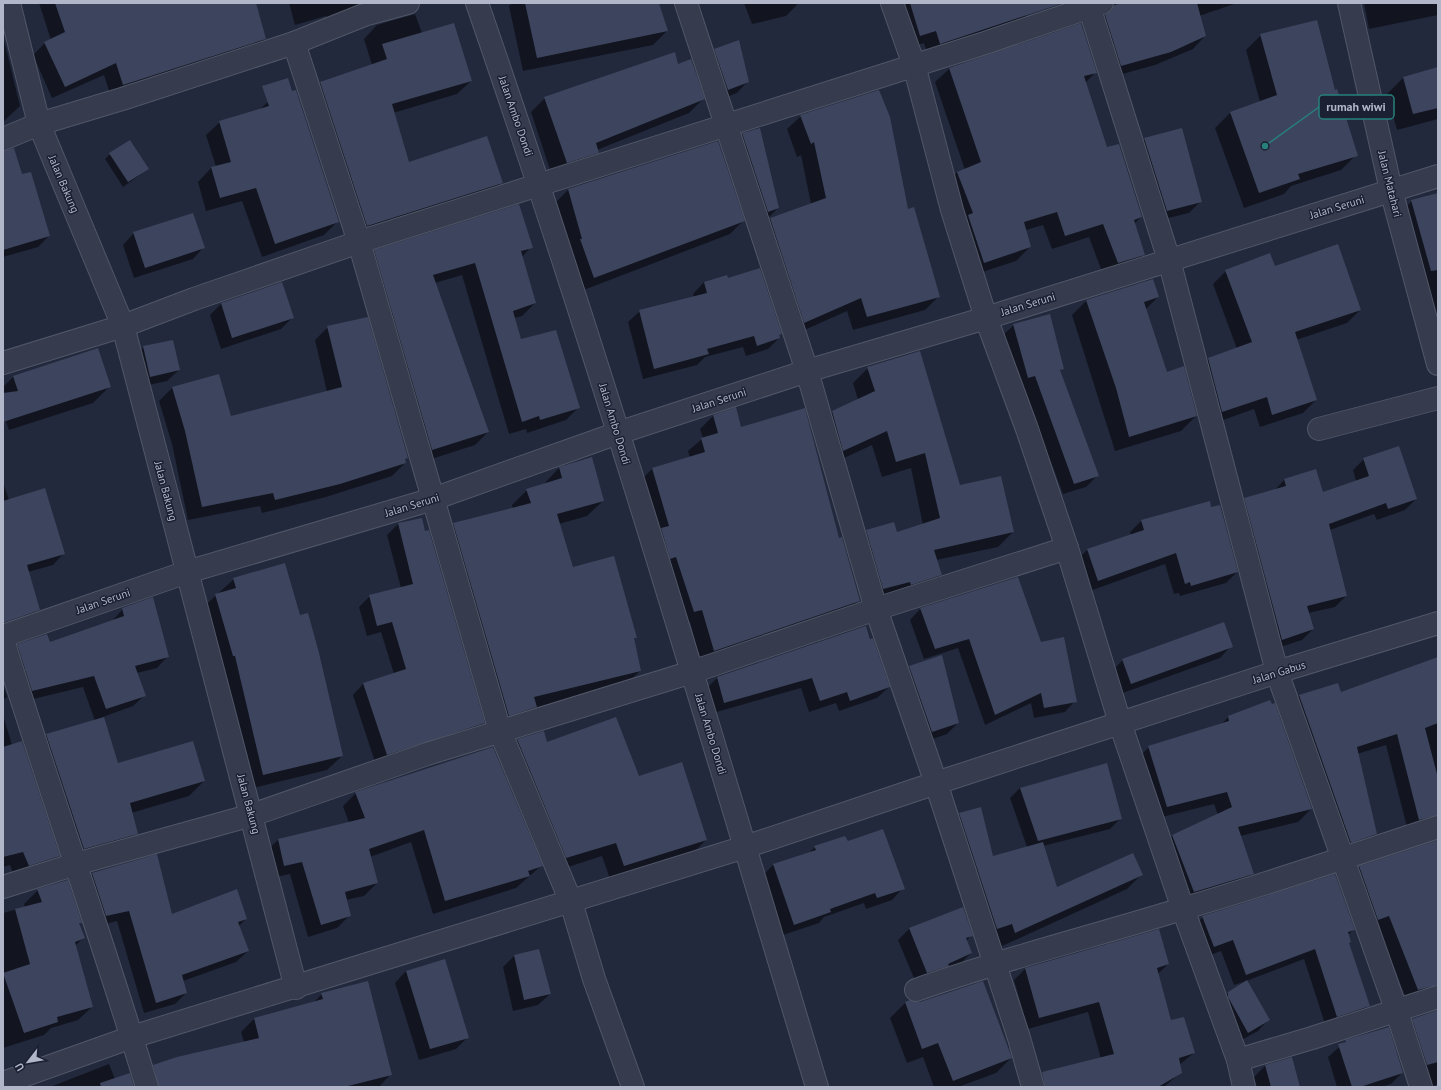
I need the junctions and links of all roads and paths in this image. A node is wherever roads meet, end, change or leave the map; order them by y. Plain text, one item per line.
1 (9, 3) edge
2 (408, 3) edge
3 (478, 3) edge
4 (686, 3) edge
5 (892, 3) edge
6 (1349, 3) edge
7 (1093, 4) edge
8 (294, 43) junction
9 (914, 65) junction
10 (39, 124) junction
11 (726, 126) junction
12 (3, 139) edge
13 (1438, 176) edge
14 (540, 184) junction
15 (1391, 190) junction
16 (359, 242) junction
17 (1169, 260) junction
18 (986, 318) junction
19 (123, 326) junction
20 (3, 363) edge
21 (1438, 364) edge
22 (807, 371) junction
23 (1438, 398) edge
24 (1319, 429) dead end
25 (618, 433) junction
26 (433, 499) junction
27 (1067, 548) junction
28 (187, 572) junction
29 (876, 609) junction
30 (1438, 623) edge
31 (3, 636) edge
32 (3, 640) edge
33 (692, 672) junction
34 (1277, 672) junction
35 (1120, 723) junction
36 (500, 731) junction
37 (936, 783) junction
38 (252, 815) junction
39 (1438, 827) edge
40 (745, 848) junction
41 (1342, 859) junction
42 (76, 864) junction
43 (3, 887) edge
44 (571, 902) junction
45 (1183, 909) junction
46 (995, 962) junction
47 (296, 988) junction
48 (916, 990) dead end
49 (1438, 997) edge
50 (1396, 1010) junction
51 (132, 1038) junction
52 (1238, 1060) junction
53 (3, 1083) edge
54 (147, 1087) edge
55 (633, 1087) edge
56 (817, 1087) edge
57 (1033, 1087) edge
58 (1244, 1087) edge
59 (1421, 1087) edge

1 - 10 street, Jalan Bakung
2 - 8 street
3 - 14 street, Jalan Ambo Dondi
4 - 11 street
5 - 9 street
6 - 15 street, Jalan Matahari
7 - 9 street
7 - 17 street
8 - 10 street
8 - 16 street
9 - 11 street
9 - 18 street
10 - 12 street
10 - 19 street, Jalan Bakung
11 - 14 street
11 - 22 street
13 - 15 street, Jalan Seruni
14 - 16 street
14 - 25 street, Jalan Ambo Dondi
15 - 17 street, Jalan Seruni
15 - 21 street, Jalan Matahari
16 - 19 street
16 - 26 street
17 - 18 street, Jalan Seruni
17 - 34 street
18 - 22 street, Jalan Seruni
18 - 27 street
19 - 20 street
19 - 28 street, Jalan Bakung
22 - 25 street, Jalan Seruni
22 - 29 street
23 - 24 street
25 - 26 street, Jalan Seruni
25 - 33 street, Jalan Ambo Dondi
26 - 28 street, Jalan Seruni
26 - 36 street
27 - 29 street
27 - 35 street
28 - 31 street, Jalan Seruni
28 - 38 street, Jalan Bakung
29 - 33 street
29 - 37 street
30 - 34 street, Jalan Gabus
32 - 42 street
33 - 36 street
33 - 40 street, Jalan Ambo Dondi
34 - 35 street, Jalan Gabus
34 - 41 street
35 - 37 street, Jalan Gabus
35 - 45 street
36 - 38 street
36 - 44 street
37 - 40 street, Jalan Gabus
37 - 46 street
38 - 42 street
38 - 47 street, Jalan Bakung
39 - 41 street
40 - 44 street, Jalan Gabus
40 - 56 street, Jalan Ambo Dondi
41 - 45 street
41 - 50 street
42 - 43 street
42 - 51 street
44 - 47 street, Jalan Gabus
44 - 55 street
45 - 46 street
45 - 52 street
46 - 48 street
46 - 57 street
47 - 51 street, Jalan Gabus
49 - 50 street
50 - 52 street
50 - 59 street
51 - 53 street, Jalan Gabus
51 - 54 street
52 - 58 street

